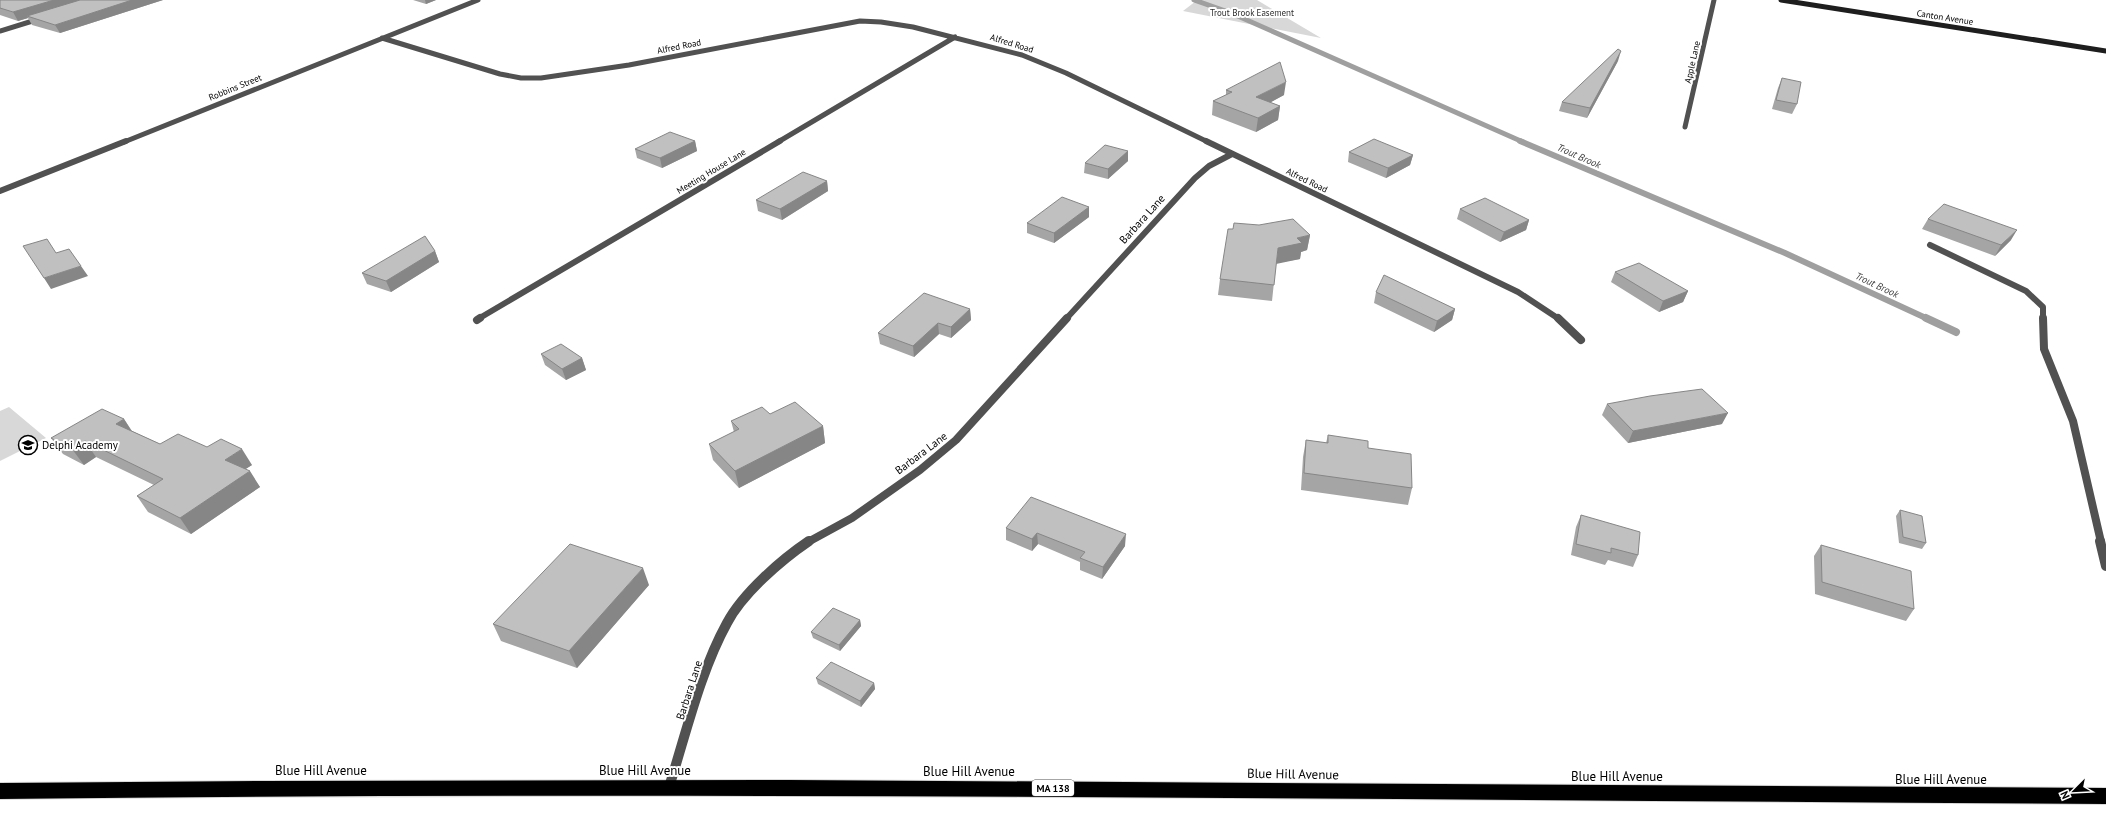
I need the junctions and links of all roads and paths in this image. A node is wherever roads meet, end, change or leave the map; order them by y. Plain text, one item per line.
1 (478, 0) edge
2 (1714, 0) edge
3 (1781, 0) edge
4 (46, 17) edge
5 (0, 31) edge
6 (955, 37) junction
7 (382, 38) junction
8 (2106, 51) edge
9 (1685, 128) dead end
10 (1232, 154) junction
11 (0, 191) edge
12 (1930, 245) dead end
13 (477, 320) dead end
14 (1581, 340) dead end
15 (2106, 566) edge
16 (669, 787) junction
17 (0, 791) edge
18 (2106, 796) edge

1 - 7 street, Robbins Street
2 - 9 street, Apple Lane
3 - 8 main road, Canton Avenue
4 - 5 street
6 - 7 street, Alfred Road
6 - 10 street, Alfred Road
6 - 13 street, Meeting House Lane
7 - 11 street, Robbins Street
10 - 14 street, Alfred Road
10 - 16 street, Barbara Lane
12 - 15 street
16 - 17 highway, Blue Hill Avenue / MA 138
16 - 18 highway, Blue Hill Avenue / MA 138

